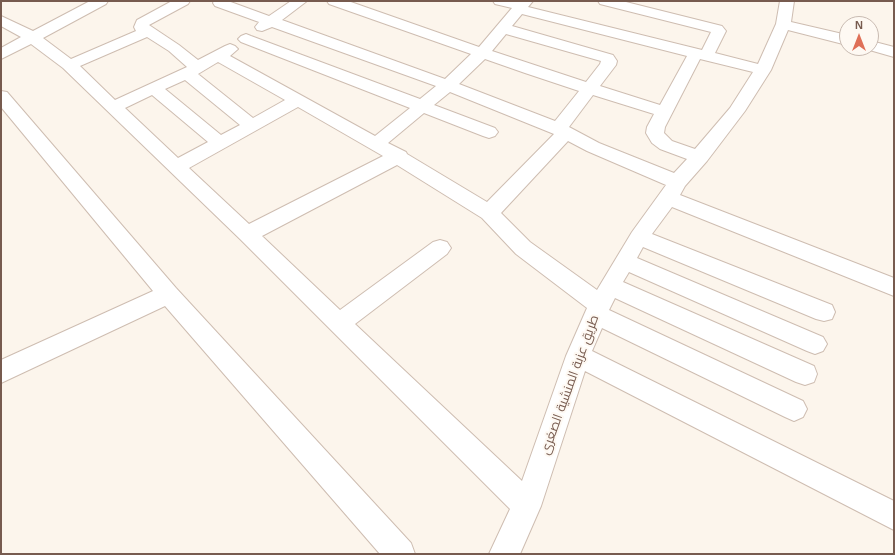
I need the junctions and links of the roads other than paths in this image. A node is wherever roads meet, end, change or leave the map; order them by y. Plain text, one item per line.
1 (101, 1) edge
2 (183, 1) edge
3 (300, 1) edge
4 (334, 1) edge
5 (500, 1) edge
6 (606, 1) edge
7 (787, 1) edge
8 (220, 3) dead end
9 (522, 5) edge
10 (658, 7) edge
11 (1, 20) edge
12 (270, 21) junction
13 (783, 24) junction
14 (502, 28) junction
15 (148, 31) junction
16 (32, 38) junction
17 (246, 38) junction
18 (839, 38) edge
19 (879, 48) edge
20 (894, 52) edge
21 (482, 53) junction
22 (1, 54) edge
23 (701, 55) junction
24 (218, 56) junction
25 (69, 65) junction
26 (192, 70) junction
27 (763, 70) junction
28 (448, 85) junction
29 (589, 88) junction
30 (155, 89) junction
31 (1, 96) edge
32 (298, 100) junction
33 (113, 107) junction
34 (422, 107) junction
35 (665, 112) junction
36 (252, 126) junction
37 (562, 131) junction
38 (489, 132) dead end
39 (220, 143) junction
40 (376, 144) junction
41 (399, 156) junction
42 (700, 157) junction
43 (176, 167) junction
44 (672, 190) junction
45 (489, 213) junction
46 (247, 234) junction
47 (639, 237) junction
48 (440, 248) dead end
49 (624, 261) junction
50 (894, 287) edge
51 (168, 294) junction
52 (602, 302) junction
53 (824, 312) dead end
54 (339, 323) junction
55 (815, 344) dead end
56 (578, 356) junction
57 (1, 372) edge
58 (805, 374) dead end
59 (794, 409) dead end
60 (527, 506) junction
61 (894, 516) edge
62 (512, 550) edge
63 (400, 554) edge

1 - 16 street
2 - 15 street
3 - 12 street
4 - 21 street
5 - 9 street
6 - 10 street
7 - 13 street, طريق عزبة المنشية الصغرى
8 - 12 street
9 - 14 street
9 - 23 street
10 - 23 street
11 - 16 street
12 - 17 street
12 - 28 street
13 - 18 street
13 - 27 street, طريق عزبة المنشية الصغرى
14 - 21 street
14 - 29 street
15 - 25 street
15 - 26 street
16 - 22 street
16 - 25 street
17 - 24 street
17 - 34 street
19 - 20 street
21 - 28 street
21 - 29 street
23 - 27 street
23 - 35 street
24 - 26 street
24 - 32 street
25 - 33 street
26 - 30 street
26 - 36 street
27 - 42 street, طريق عزبة المنشية الصغرى
28 - 34 street
28 - 37 street
29 - 35 street
29 - 37 street
30 - 33 street
30 - 39 street
31 - 51 street
32 - 36 street
32 - 40 street
33 - 43 street
34 - 38 street
34 - 40 street
35 - 42 street
36 - 39 street
37 - 44 street
37 - 45 street
39 - 43 street
40 - 41 street
41 - 45 street
41 - 46 street
42 - 44 street, طريق عزبة المنشية الصغرى
43 - 46 street
44 - 47 street, طريق عزبة المنشية الصغرى
44 - 50 street
45 - 52 street
46 - 54 street
47 - 49 street, طريق عزبة المنشية الصغرى
47 - 53 street
48 - 54 street
49 - 52 street, طريق عزبة المنشية الصغرى
49 - 55 street
51 - 57 street
51 - 63 street
52 - 56 street, طريق عزبة المنشية الصغرى
52 - 58 street
52 - 59 street
54 - 60 street
56 - 60 street, طريق عزبة المنشية الصغرى
56 - 61 street
60 - 62 street, طريق عزبة المنشية الصغرى

